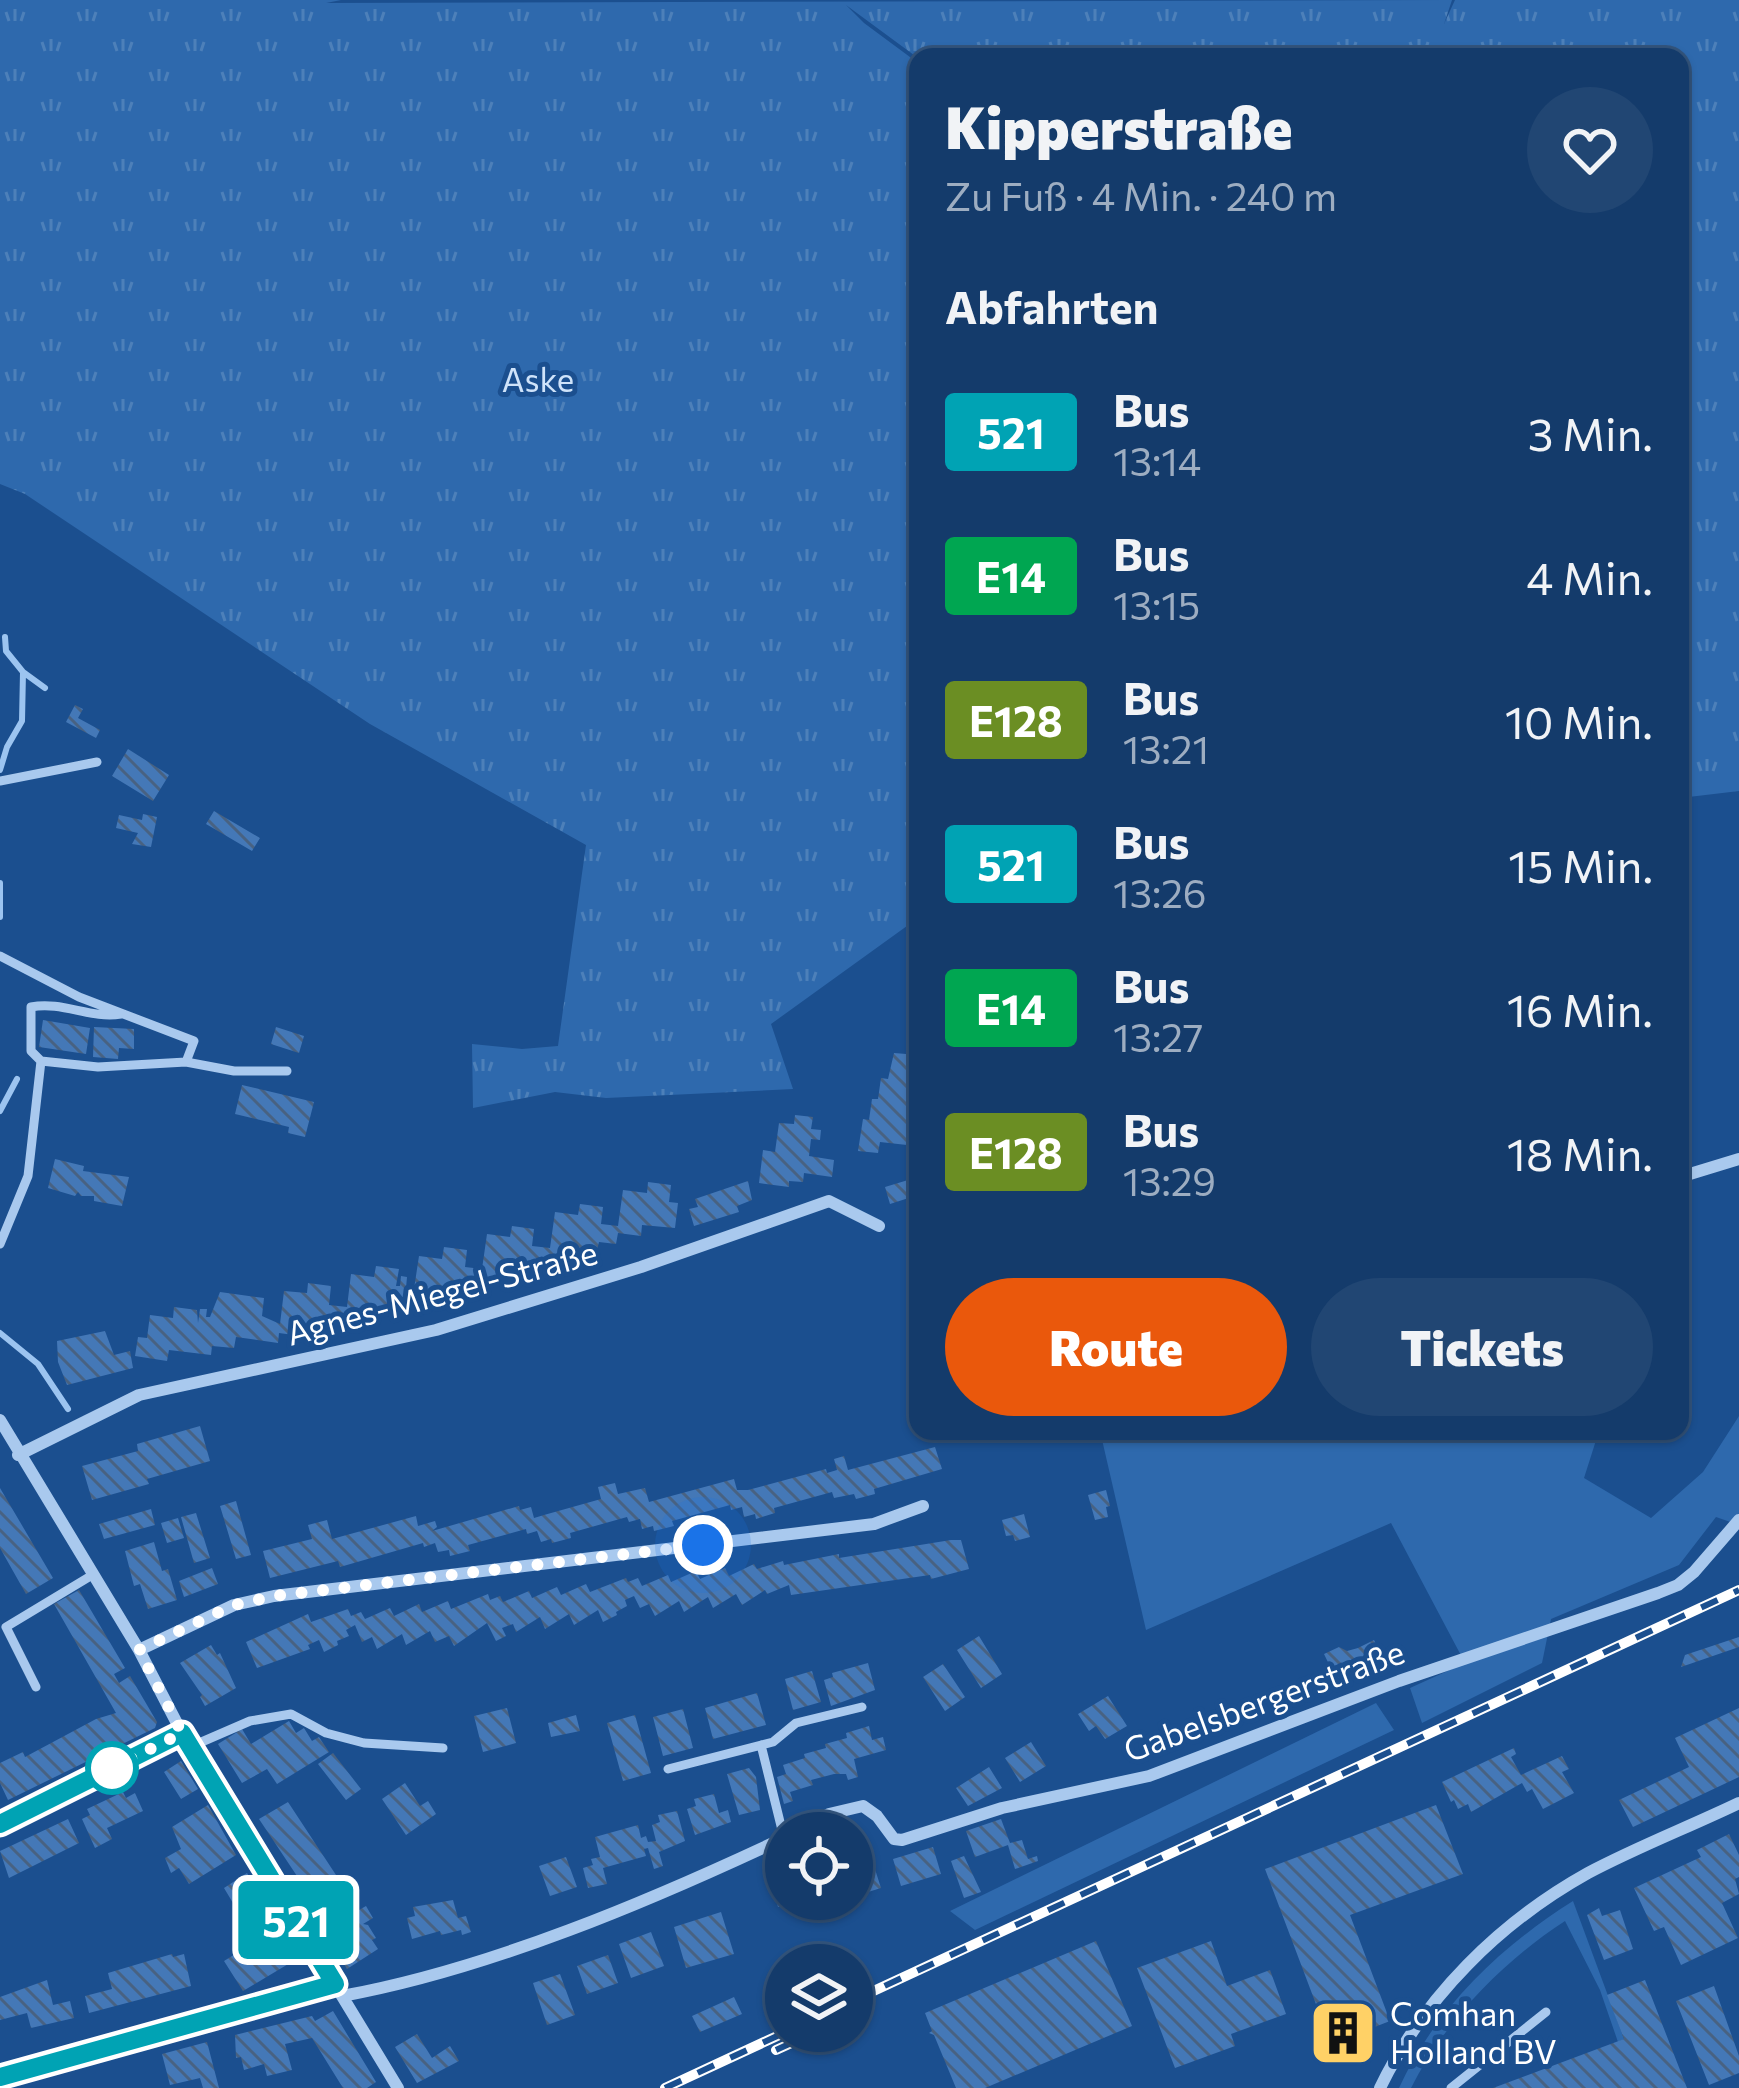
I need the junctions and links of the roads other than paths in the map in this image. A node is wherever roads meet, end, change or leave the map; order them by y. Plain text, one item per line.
1 (97, 762) dead end
2 (0, 782) edge
3 (0, 956) edge
4 (123, 1014) junction
5 (41, 1061) junction
6 (186, 1062) junction
7 (287, 1071) dead end
8 (1739, 1159) edge
9 (1689, 1174) edge
10 (879, 1226) dead end
11 (0, 1244) edge
12 (0, 1420) edge
13 (18, 1455) junction
14 (923, 1506) dead end
15 (1739, 1520) edge
16 (94, 1574) junction
17 (139, 1650) junction
18 (36, 1687) dead end
19 (862, 1707) dead end
20 (182, 1733) junction
21 (760, 1745) junction
22 (190, 1747) junction
23 (443, 1748) dead end
24 (668, 1769) dead end
25 (1739, 1803) edge
26 (781, 1812) edge
27 (838, 1812) edge
28 (871, 1812) edge
29 (873, 1813) edge
30 (0, 1824) edge
31 (765, 1846) edge
32 (339, 1990) junction
33 (1546, 2012) dead end
34 (0, 2083) edge
35 (398, 2088) edge
36 (1380, 2088) edge
37 (1451, 2088) edge

1 - 2 lane
3 - 4 lane
4 - 5 lane
4 - 6 lane
5 - 6 lane
5 - 11 lane
6 - 7 lane
8 - 9 street
10 - 13 street, Agnes-Miegel-Straße
12 - 13 street
13 - 16 street
14 - 17 street
15 - 29 street, Gabelsbergerstraße
16 - 17 street
16 - 18 lane
17 - 20 street
19 - 21 lane
20 - 22 street
20 - 30 street
21 - 24 lane
21 - 26 lane
22 - 23 lane
22 - 32 street
25 - 36 street
27 - 28 street, Gabelsbergerstraße
31 - 32 street, Gabelsbergerstraße
32 - 34 street, Gabelsbergerstraße
32 - 35 street
33 - 37 lane

